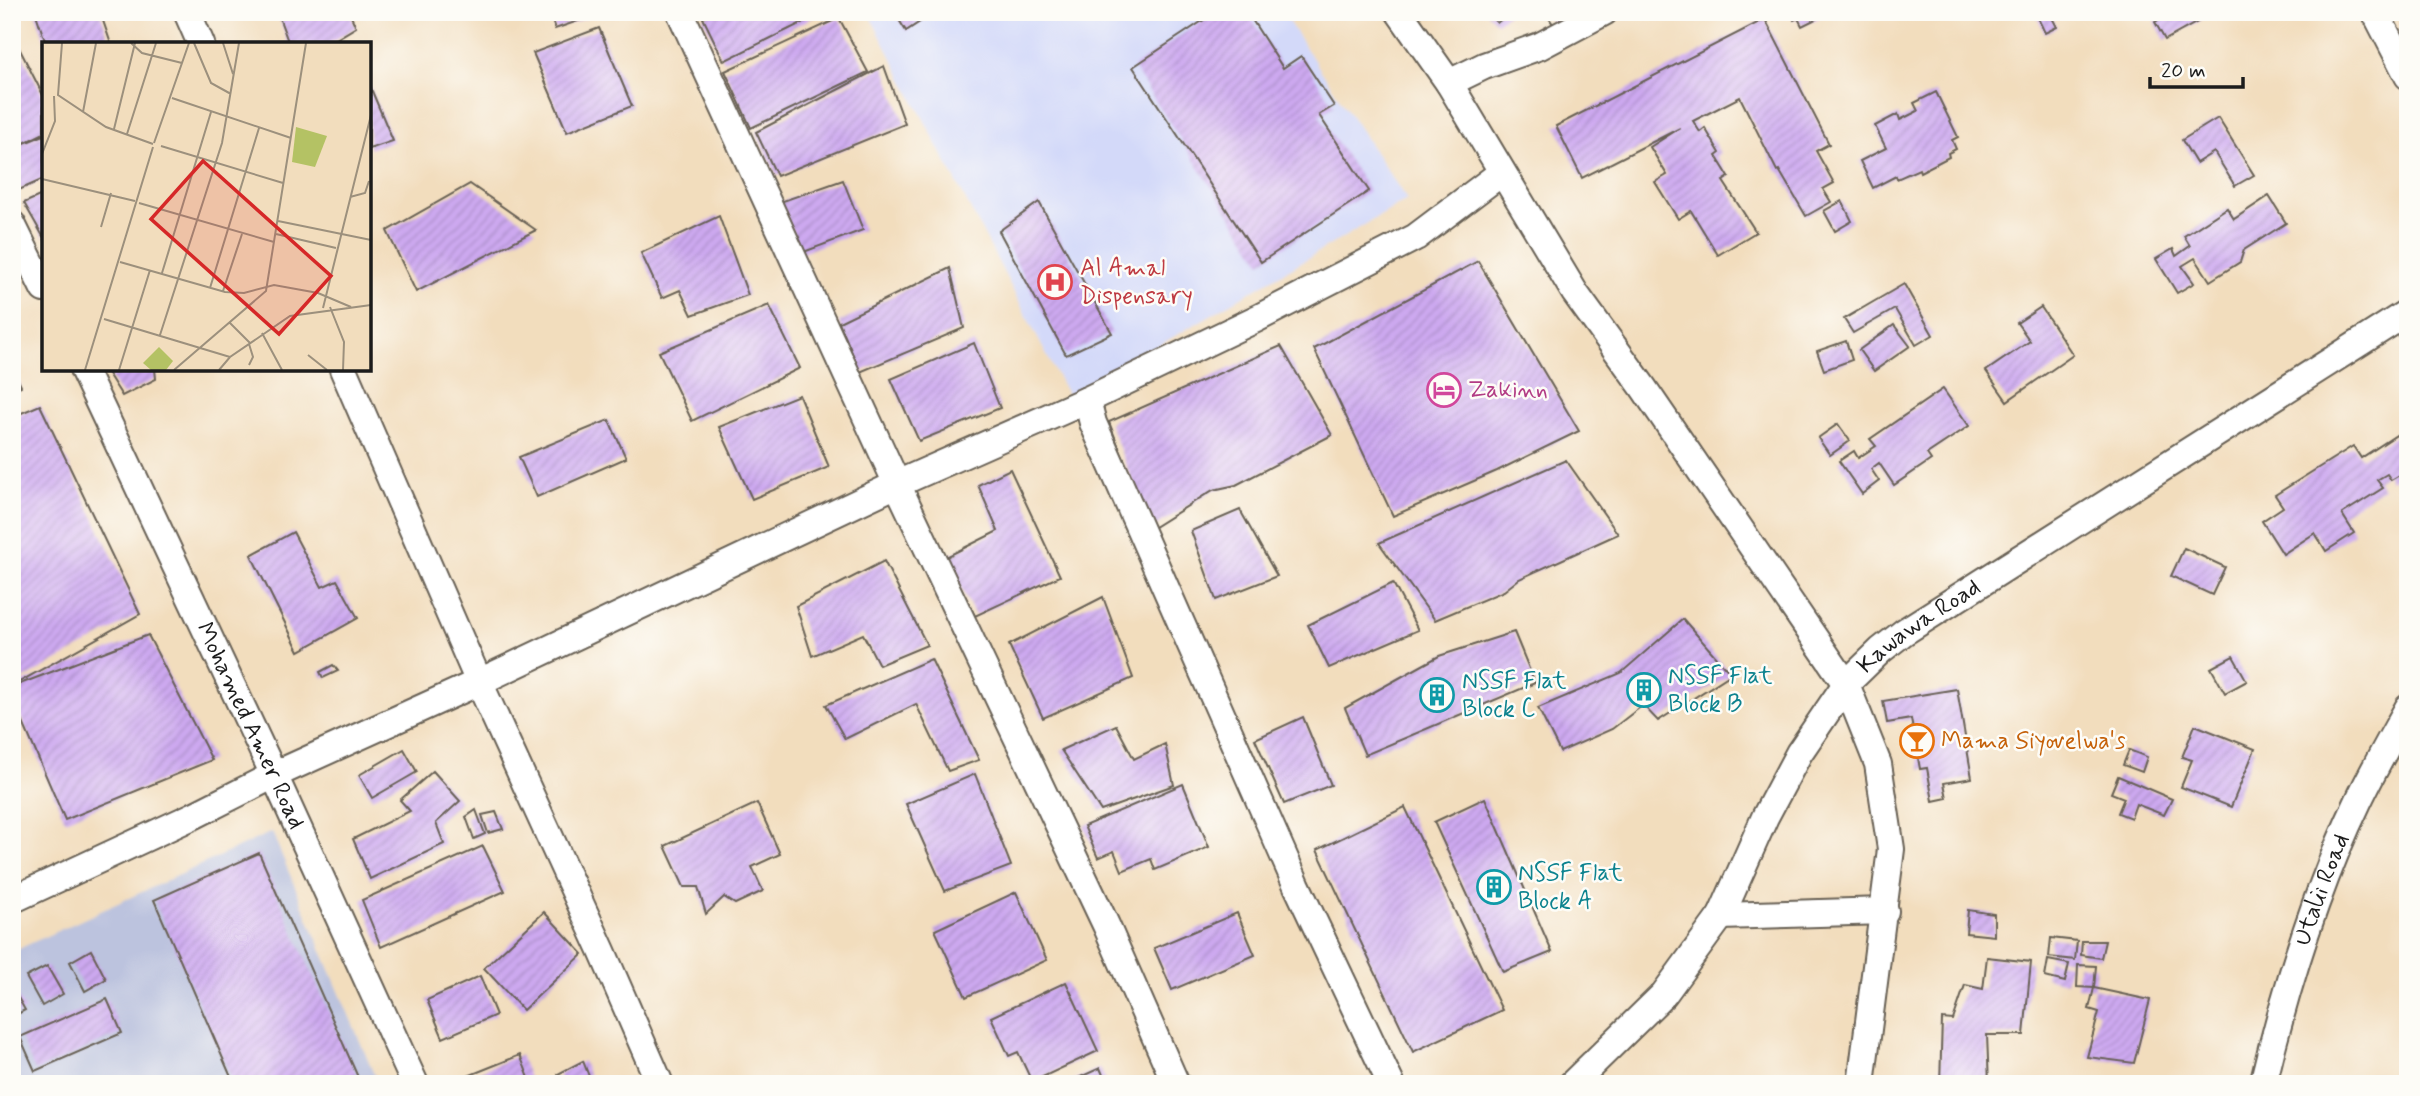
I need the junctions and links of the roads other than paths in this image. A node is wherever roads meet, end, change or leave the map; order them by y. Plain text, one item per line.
1 (187, 12) edge
2 (680, 12) edge
3 (1399, 12) edge
4 (1604, 12) edge
5 (2375, 12) edge
6 (200, 42) edge
7 (2408, 76) edge
8 (1449, 83) junction
9 (1501, 173) junction
10 (12, 224) edge
11 (42, 285) edge
12 (2408, 312) edge
13 (84, 371) edge
14 (344, 371) edge
15 (1087, 400) junction
16 (897, 484) junction
17 (479, 682) junction
18 (1846, 684) junction
19 (2408, 708) edge
20 (274, 775) junction
21 (12, 900) edge
22 (1885, 911) junction
23 (1721, 916) junction
24 (415, 1084) edge
25 (660, 1084) edge
26 (1176, 1084) edge
27 (1391, 1084) edge
28 (1572, 1084) edge
29 (1861, 1084) edge
30 (2263, 1084) edge

1 - 6 street
2 - 16 street
3 - 8 street
4 - 8 street
5 - 7 street
8 - 9 street
9 - 15 street
9 - 18 street
10 - 11 street
12 - 18 street, Kawawa Road
13 - 20 street, Mohamed Amer Road
14 - 17 street
15 - 16 street
15 - 27 street
16 - 17 street
16 - 26 street
17 - 20 street
17 - 25 street
18 - 22 street
18 - 23 street, Kawawa Road
19 - 30 street, Utalii Road
20 - 21 street
20 - 24 street, Mohamed Amer Road
22 - 23 street
22 - 29 street
23 - 28 street, Kawawa Road

